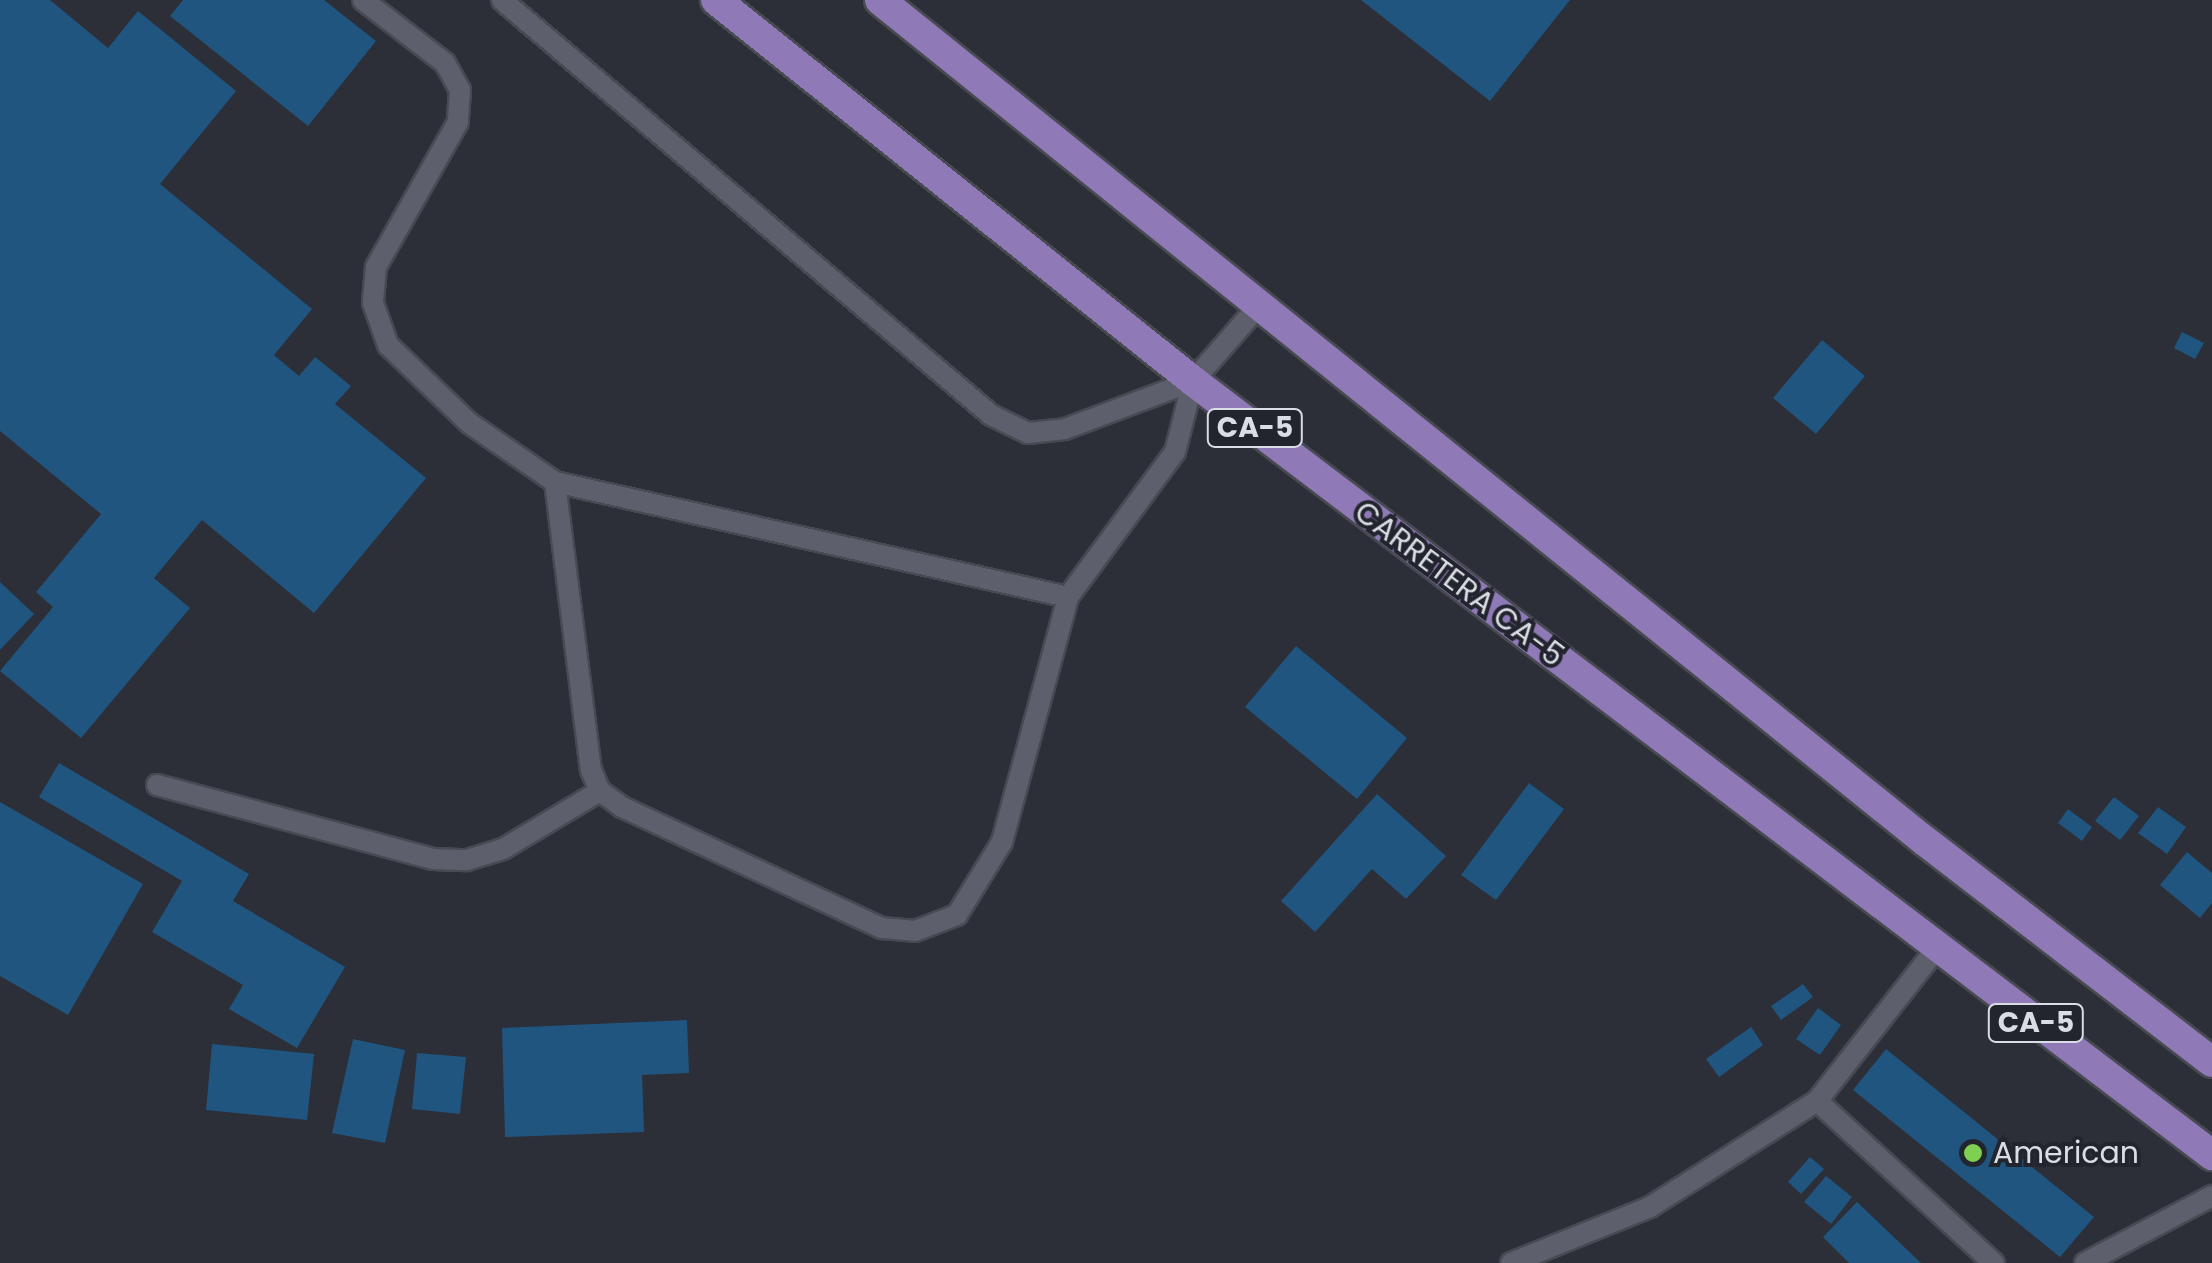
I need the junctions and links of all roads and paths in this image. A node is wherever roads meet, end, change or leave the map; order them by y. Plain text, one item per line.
1 (363, 0) edge
2 (502, 0) edge
3 (716, 0) edge
4 (880, 0) edge
5 (1262, 303) junction
6 (1192, 381) junction
7 (555, 482) junction
8 (1068, 597) junction
9 (157, 785) dead end
10 (600, 791) junction
11 (1937, 948) junction
12 (2212, 1062) edge
13 (1817, 1102) junction
14 (2212, 1155) edge
15 (2212, 1196) edge
16 (1511, 1263) edge
17 (1994, 1263) edge
18 (2085, 1263) edge

1 - 7 lane
2 - 6 lane
3 - 6 highway, CARRETERA CA-5 / CA-5
4 - 5 highway, CA-5
5 - 6 lane
5 - 12 highway, CA-5
6 - 8 lane
6 - 11 highway, CARRETERA CA-5 / CA-5
7 - 8 lane
7 - 10 lane
8 - 10 lane
9 - 10 lane
11 - 13 lane
11 - 14 highway, CARRETERA CA-5 / CA-5
13 - 16 lane
13 - 17 lane
15 - 18 lane

